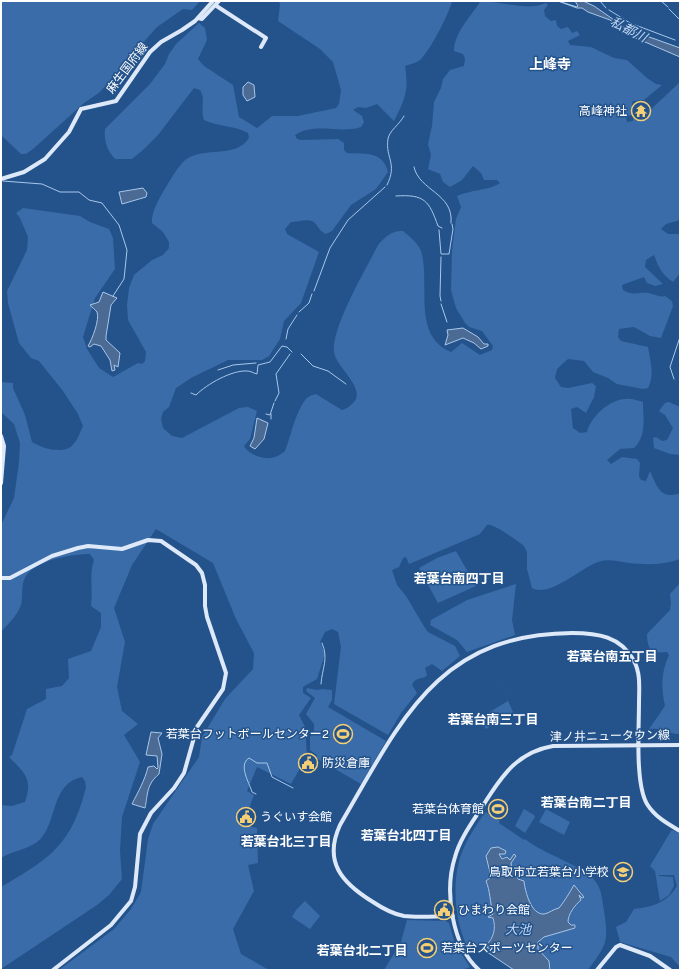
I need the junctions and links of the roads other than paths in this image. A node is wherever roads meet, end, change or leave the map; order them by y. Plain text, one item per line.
1 (219, 1) edge
2 (214, 3) edge
3 (261, 47) dead end
4 (1, 179) edge
5 (1, 436) edge
6 (1, 483) edge
7 (1, 578) edge
8 (640, 745) junction
9 (680, 745) edge
10 (680, 831) edge
11 (453, 916) junction
12 (53, 970) edge
13 (479, 970) edge
14 (597, 970) edge
15 (670, 970) edge

1 - 2 street, 麻生国府線
2 - 3 street
2 - 4 street, 麻生国府線
5 - 6 street
7 - 12 street
8 - 9 street, 津ノ井ニュータウン線
8 - 10 street
8 - 11 street, 津ノ井ニュータウン線
8 - 11 street
11 - 13 street, 津ノ井ニュータウン線
14 - 15 street

